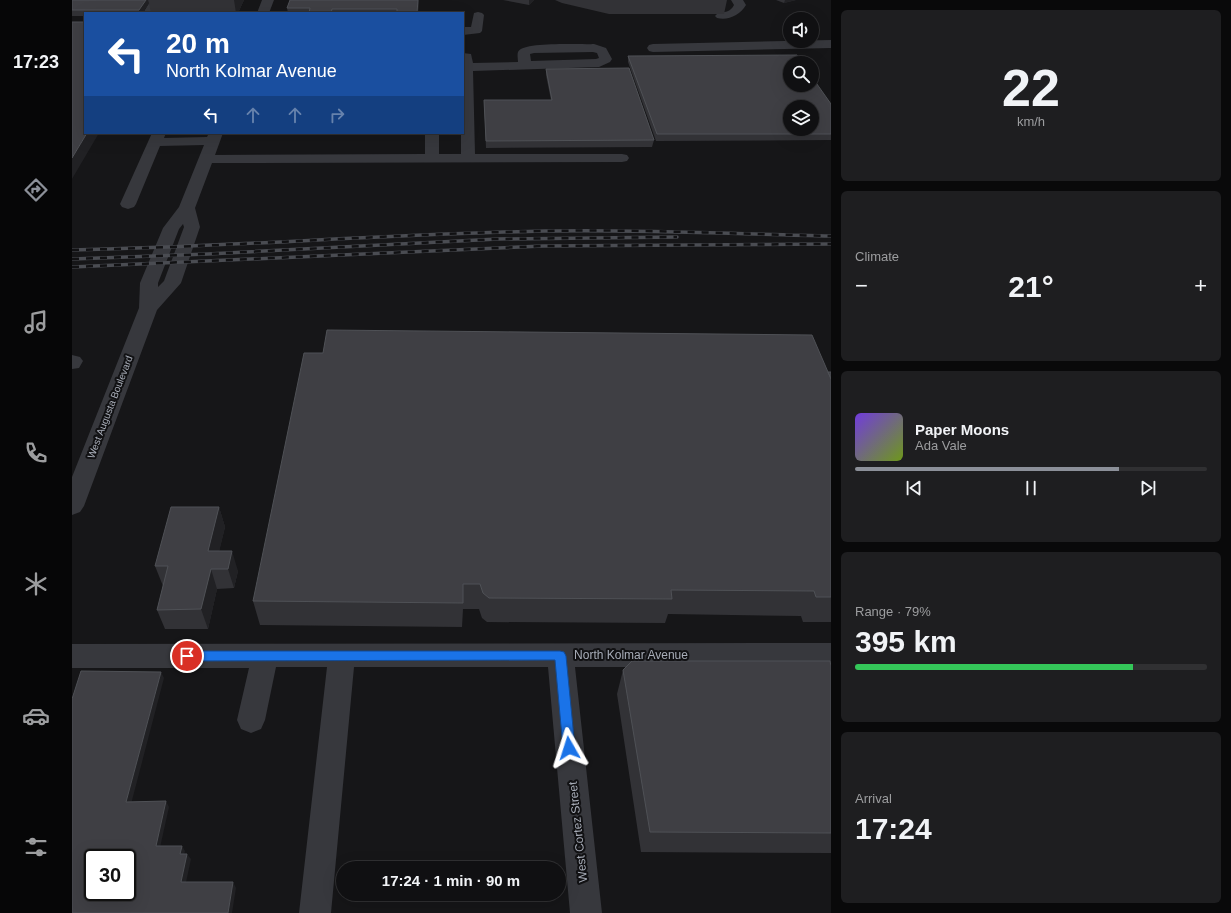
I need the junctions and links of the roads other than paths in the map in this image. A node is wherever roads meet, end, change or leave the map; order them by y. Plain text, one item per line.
1 (157, 0) edge
2 (268, 0) edge
3 (737, 0) edge
4 (150, 12) edge
5 (263, 12) edge
6 (478, 15) dead end
7 (721, 16) dead end
8 (464, 31) edge
9 (831, 44) edge
10 (653, 48) dead end
11 (465, 62) edge
12 (525, 65) junction
13 (432, 134) edge
14 (157, 137) edge
15 (215, 137) edge
16 (622, 158) dead end
17 (206, 159) junction
18 (432, 159) junction
19 (468, 159) junction
20 (128, 204) dead end
21 (72, 506) edge
22 (831, 655) edge
23 (72, 656) edge
24 (265, 656) junction
25 (342, 656) junction
26 (560, 656) junction
27 (252, 720) dead end
28 (315, 913) edge
29 (586, 913) edge

1 - 4 street
2 - 5 street
3 - 7 street
6 - 8 street
9 - 10 street
11 - 12 street
11 - 19 street
12 - 12 street
13 - 18 street
14 - 15 street
14 - 20 street
15 - 17 street, West Augusta Boulevard
16 - 19 street
17 - 18 street
17 - 21 street, West Augusta Boulevard
18 - 19 street
22 - 26 street, North Kolmar Avenue
23 - 24 street, North Kolmar Avenue
24 - 25 street, North Kolmar Avenue
24 - 27 street
25 - 26 street, North Kolmar Avenue
25 - 28 street
26 - 29 street, West Cortez Street

